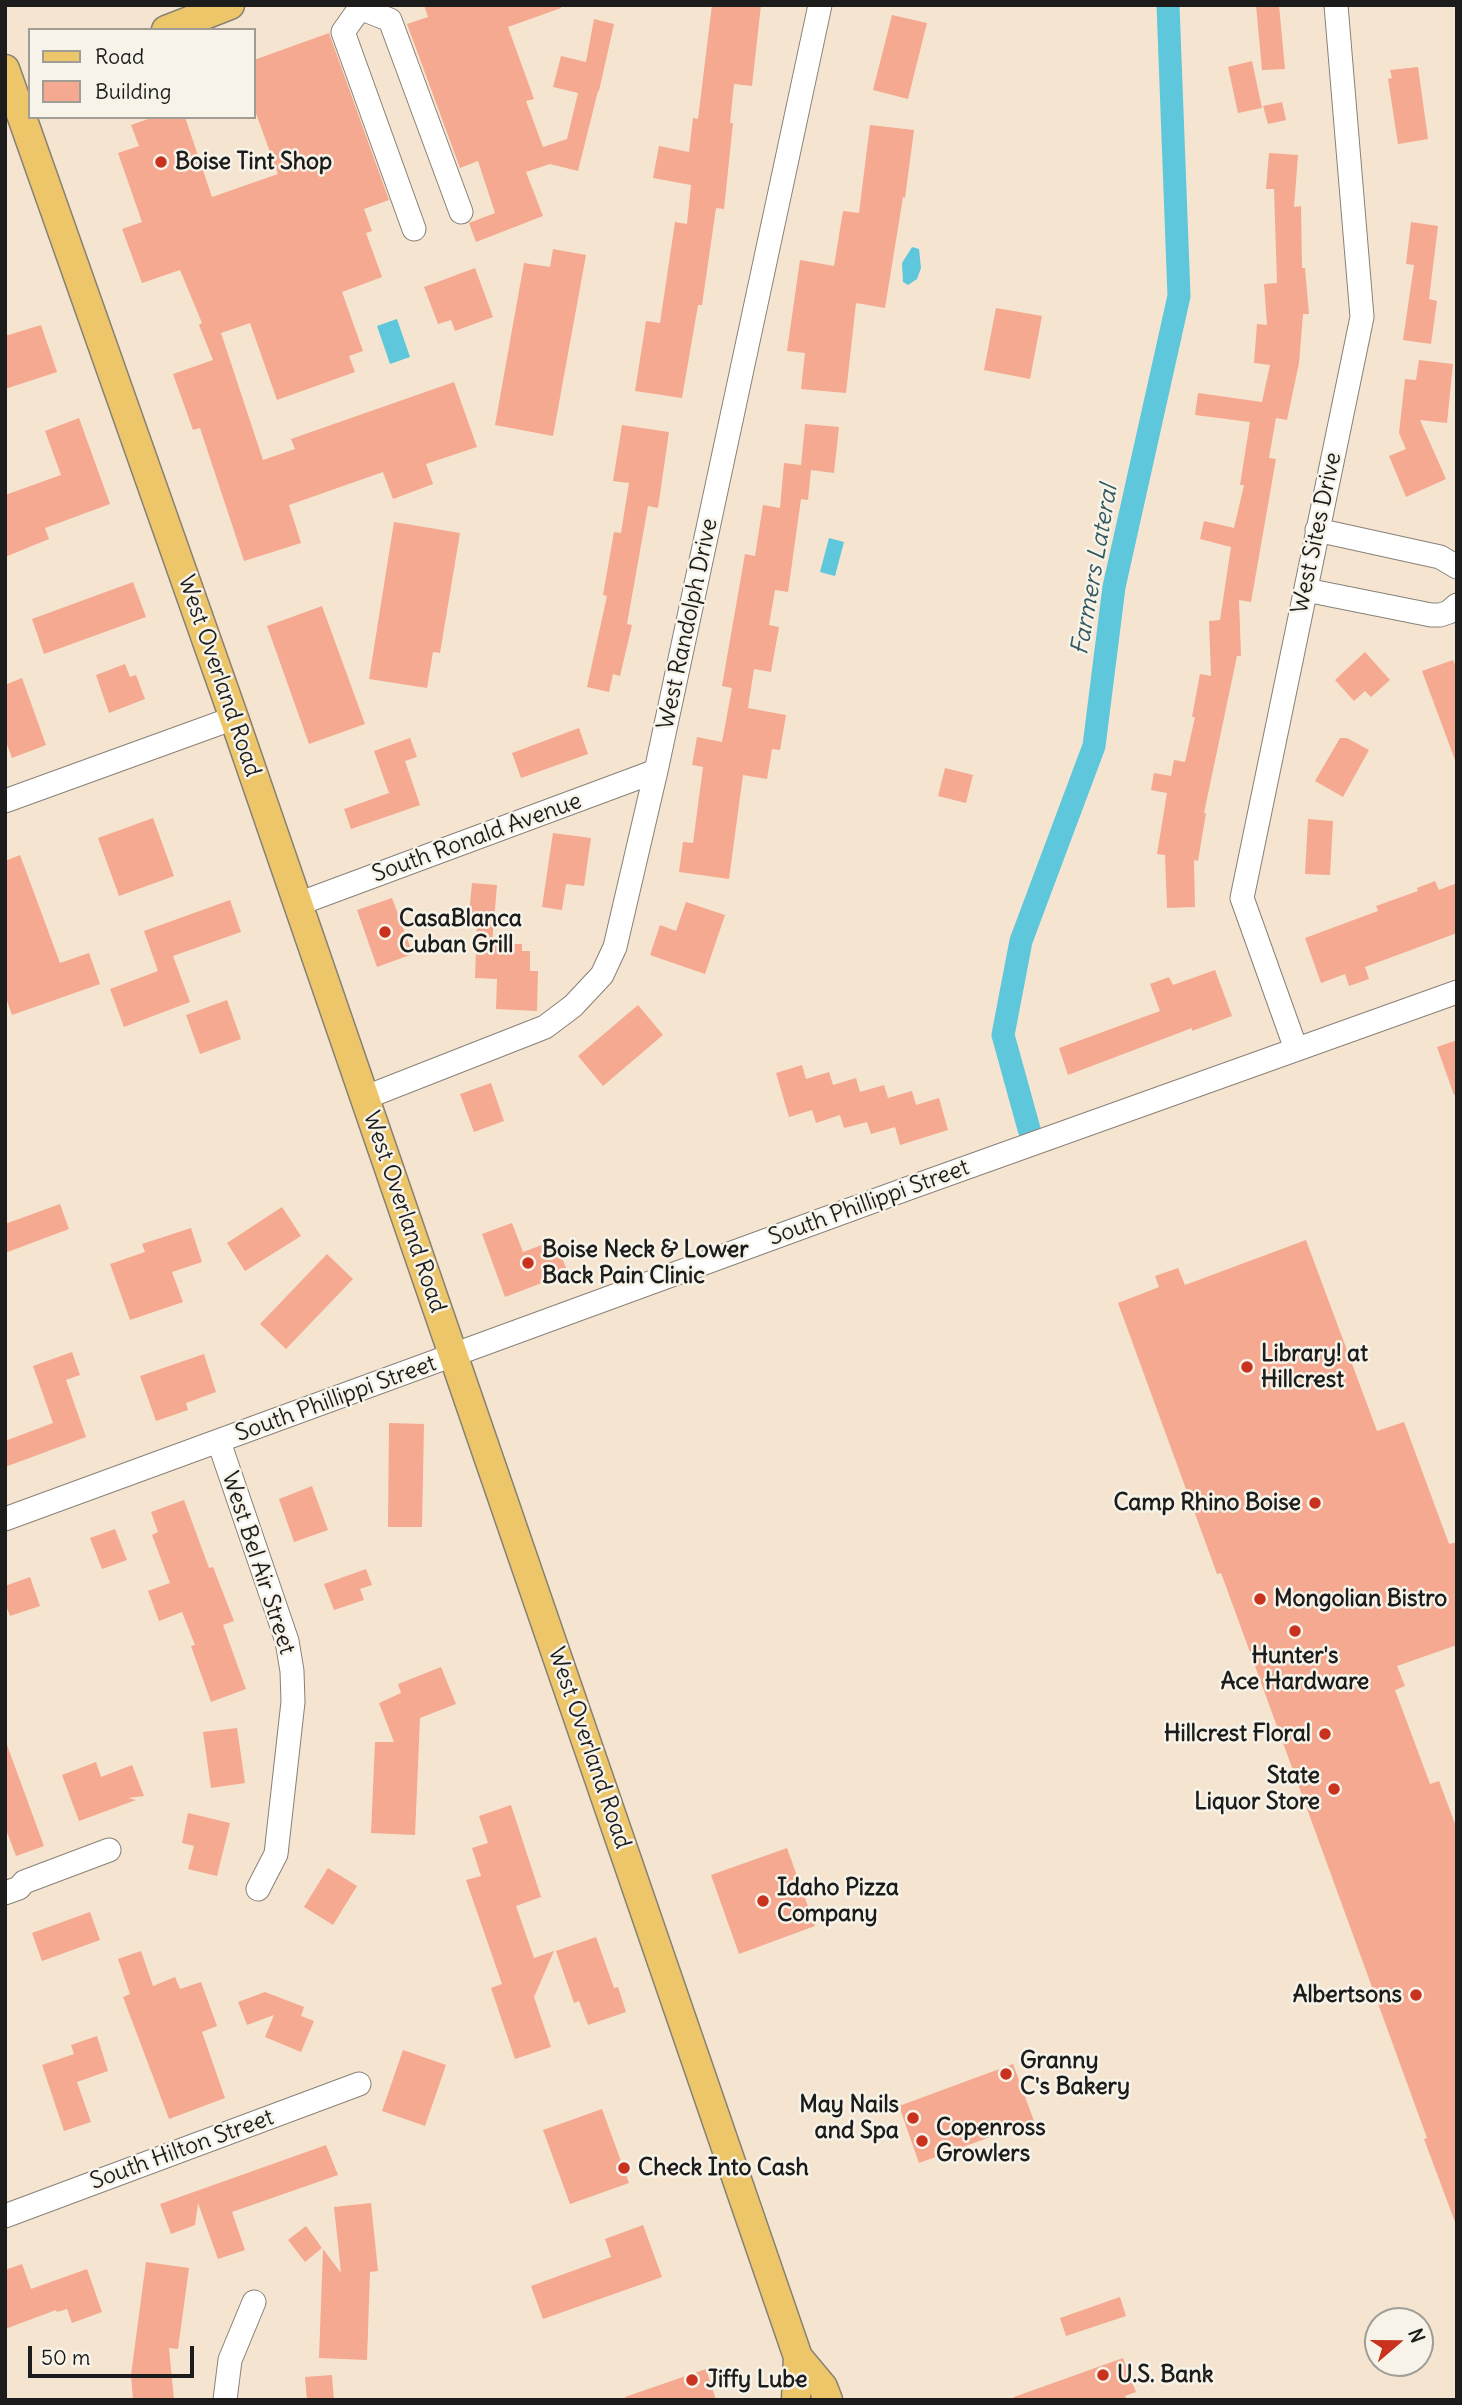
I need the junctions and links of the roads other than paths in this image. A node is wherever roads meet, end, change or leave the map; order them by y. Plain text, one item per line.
1 (230, 5) edge
2 (820, 5) edge
3 (1336, 5) edge
4 (359, 7) edge
5 (171, 28) edge
6 (13, 82) edge
7 (461, 212) dead end
8 (414, 229) dead end
9 (1317, 530) junction
10 (1457, 568) edge
11 (1306, 590) junction
12 (1457, 605) edge
13 (234, 718) junction
14 (656, 771) junction
15 (5, 801) edge
16 (298, 904) junction
17 (1457, 992) edge
18 (1296, 1049) junction
19 (365, 1098) junction
20 (454, 1356) junction
21 (219, 1442) junction
22 (5, 1519) edge
23 (109, 1850) dead end
24 (258, 1889) dead end
25 (5, 1893) edge
26 (359, 2084) dead end
27 (5, 2216) edge
28 (254, 2302) dead end
29 (798, 2357) junction
30 (225, 2400) edge
31 (796, 2400) edge
32 (828, 2400) edge

1 - 5 main road
2 - 14 street, West Randolph Drive
3 - 9 street, West Sites Drive
4 - 7 street
4 - 8 street
6 - 13 main road, West Overland Road
9 - 10 street
9 - 11 street, West Sites Drive
11 - 12 street
11 - 18 street, West Sites Drive
13 - 15 street
13 - 16 main road, West Overland Road
14 - 16 street, South Ronald Avenue
14 - 19 street, West Randolph Drive
16 - 19 main road, West Overland Road
17 - 18 street, South Phillippi Street
18 - 20 street, South Phillippi Street
19 - 20 main road, West Overland Road
20 - 21 street, South Phillippi Street
20 - 29 main road, West Overland Road
21 - 22 street, South Phillippi Street
21 - 24 street, West Bel Air Street
23 - 25 street
26 - 27 street, South Hilton Street
28 - 30 street
29 - 31 main road, West Overland Road
29 - 32 main road, West Overland Road

